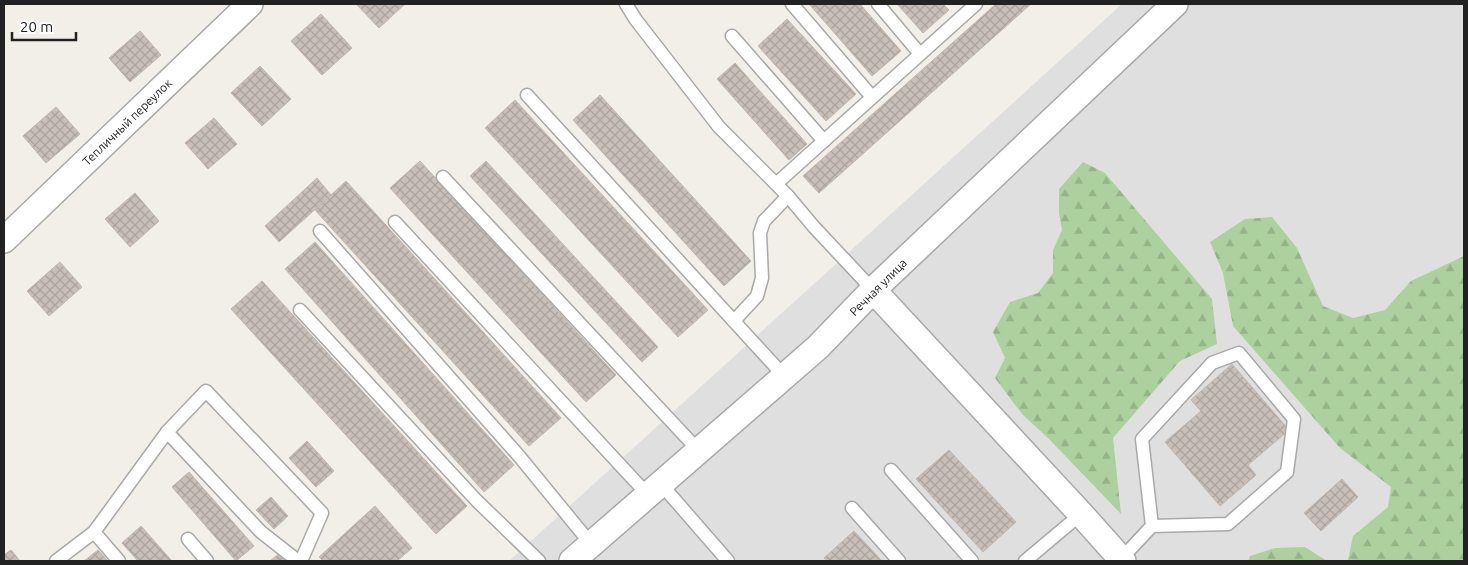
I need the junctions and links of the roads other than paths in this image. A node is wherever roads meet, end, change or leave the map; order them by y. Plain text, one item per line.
1 (250, 4) edge
2 (626, 4) edge
3 (792, 4) edge
4 (878, 4) edge
5 (1175, 4) edge
6 (968, 6) edge
7 (732, 36) dead end
8 (920, 54) junction
9 (527, 95) dead end
10 (872, 97) junction
11 (824, 141) junction
12 (443, 177) dead end
13 (776, 184) junction
14 (788, 196) junction
15 (395, 222) dead end
16 (320, 231) dead end
17 (4, 240) edge
18 (873, 290) junction
19 (300, 310) dead end
20 (734, 322) junction
21 (785, 378) junction
22 (167, 432) junction
23 (699, 451) junction
24 (891, 470) dead end
25 (655, 490) junction
26 (852, 508) dead end
27 (1081, 514) junction
28 (1152, 526) junction
29 (94, 532) junction
30 (188, 539) dead end
31 (591, 544) junction
32 (1122, 560) edge
33 (56, 561) edge
34 (119, 561) edge
35 (207, 561) edge
36 (299, 561) edge
37 (539, 561) edge
38 (572, 561) edge
39 (728, 561) edge
40 (899, 561) edge
41 (972, 561) edge
42 (1025, 561) edge

1 - 17 street, Тепличный переулок
2 - 13 lane
3 - 10 lane
4 - 8 lane
5 - 18 street, Речная улица
6 - 8 lane
7 - 11 lane
8 - 10 lane
9 - 20 lane
10 - 11 lane
11 - 13 lane
12 - 23 lane
13 - 14 lane
14 - 18 lane
14 - 20 lane
15 - 25 lane
16 - 31 lane
18 - 21 street, Речная улица
18 - 27 street
19 - 37 lane
20 - 21 lane
21 - 23 street, Речная улица
22 - 29 lane
22 - 36 lane
22 - 36 lane
23 - 25 street, Речная улица
24 - 41 lane
25 - 31 street, Речная улица
25 - 39 lane
26 - 40 lane
27 - 32 street
27 - 42 lane
28 - 28 lane
28 - 32 lane
29 - 33 lane
29 - 34 lane
30 - 35 lane
31 - 38 street, Речная улица

